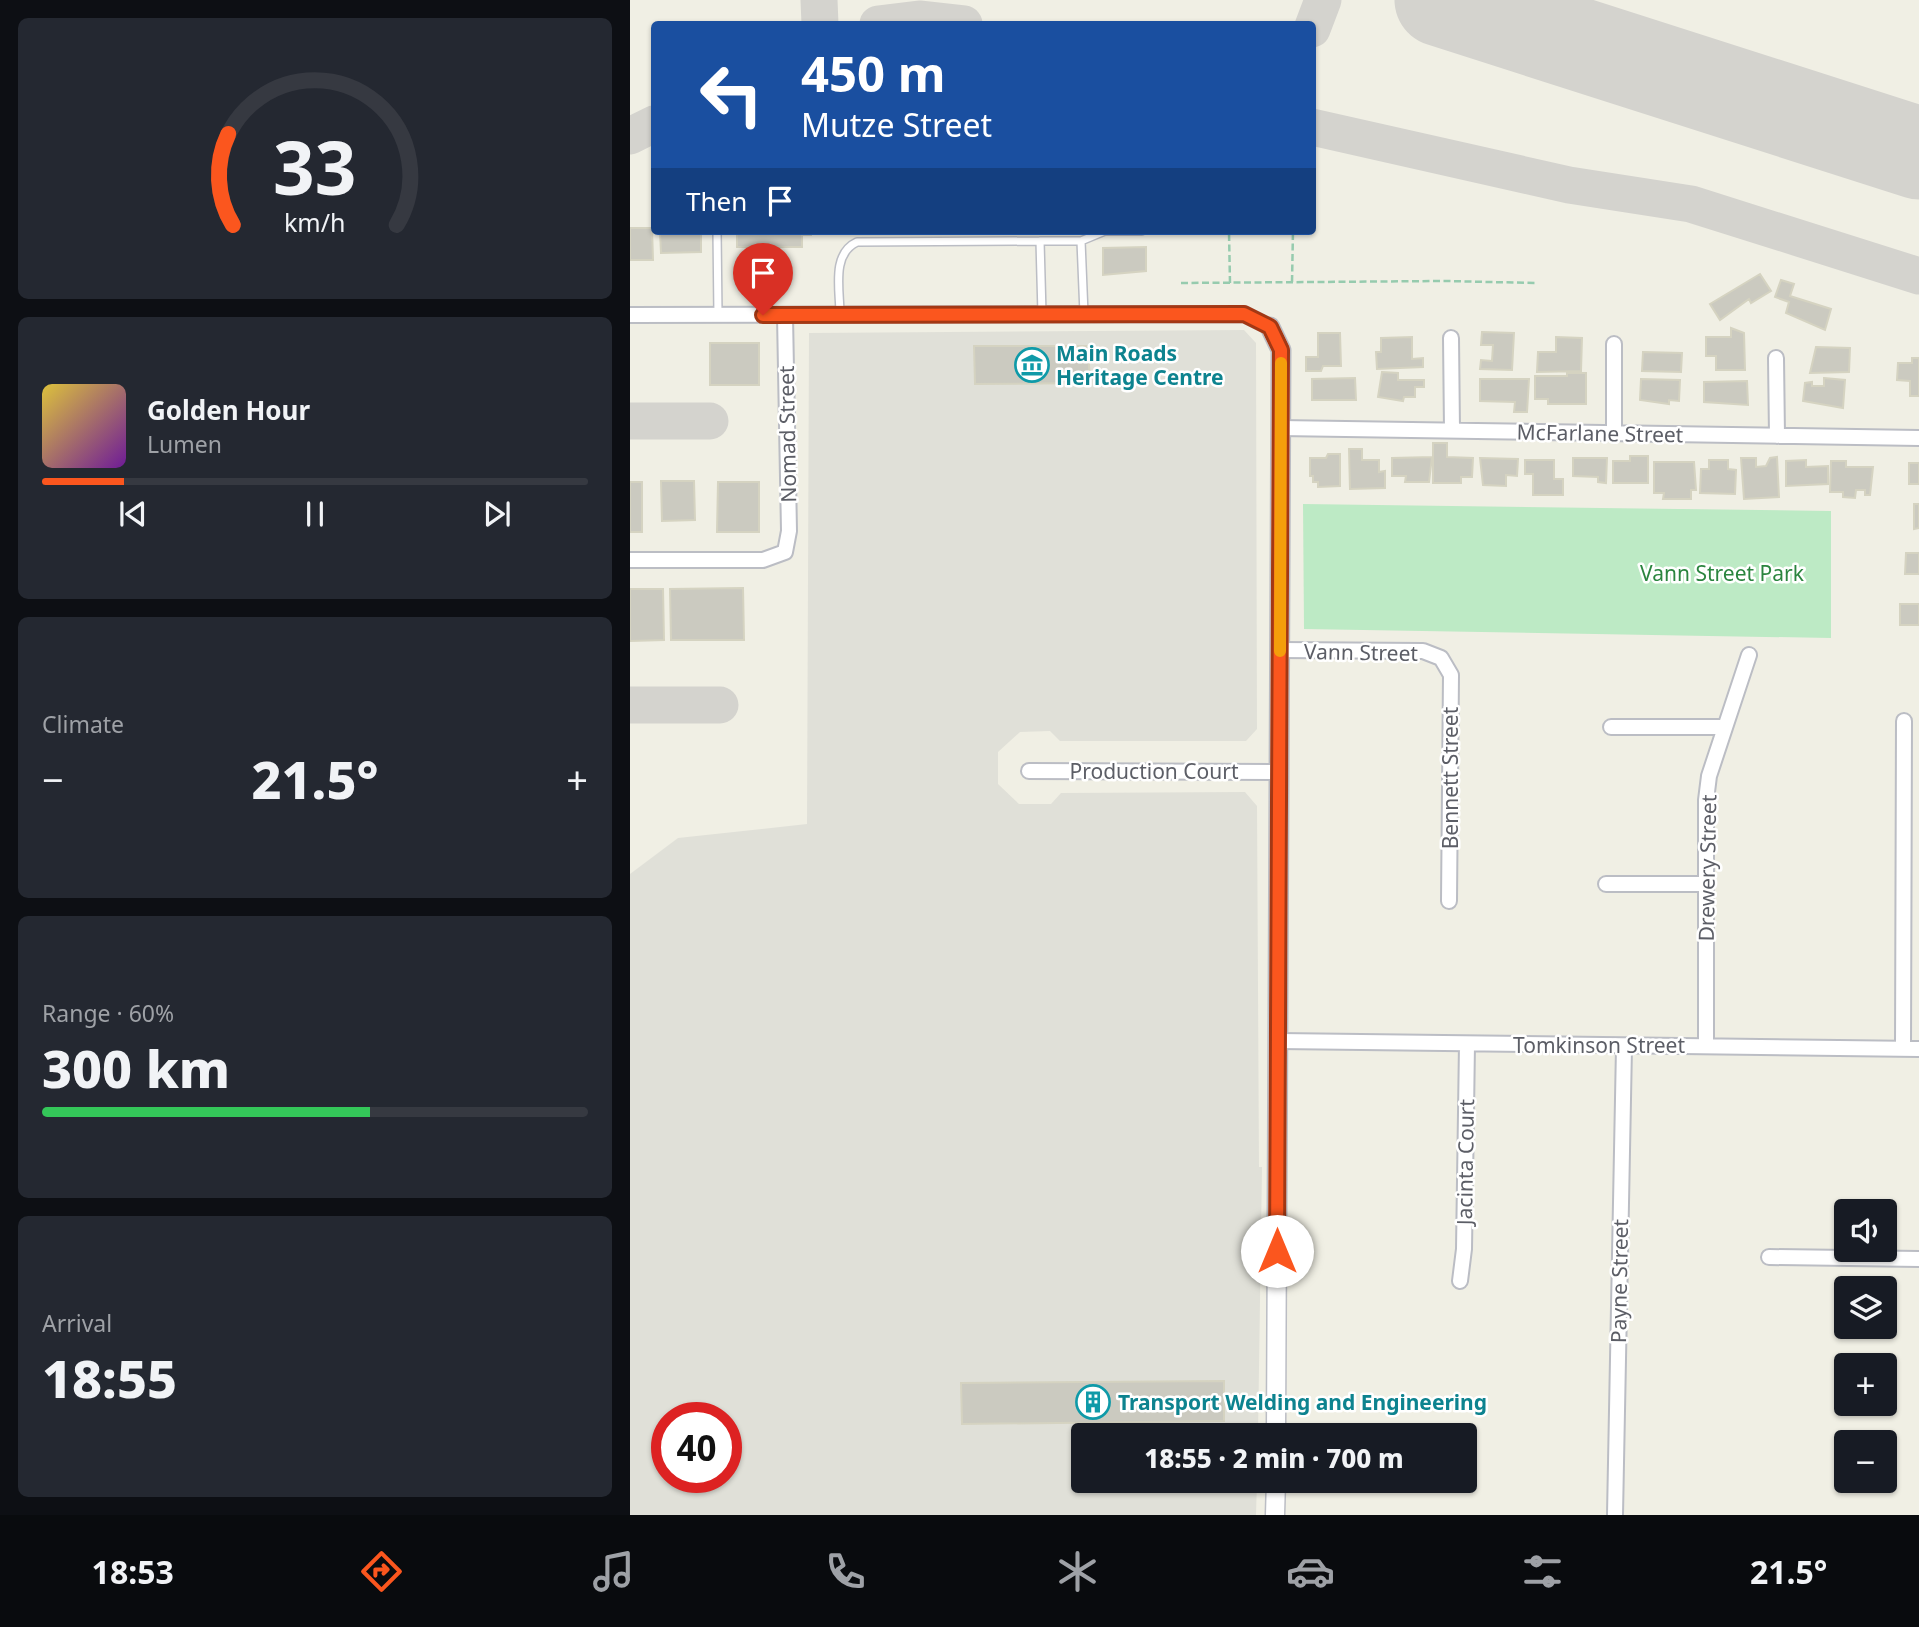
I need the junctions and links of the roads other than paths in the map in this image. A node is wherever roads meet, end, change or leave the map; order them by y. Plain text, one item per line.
1 (717, 235) edge
2 (1095, 235) edge
3 (1040, 241) junction
4 (1081, 241) junction
5 (1042, 314) junction
6 (1084, 314) junction
7 (630, 315) edge
8 (718, 315) junction
9 (785, 316) junction
10 (840, 316) junction
11 (1270, 327) joint
12 (1451, 338) dead end
13 (1614, 344) dead end
14 (1776, 358) dead end
15 (1280, 428) junction
16 (1452, 430) junction
17 (1614, 433) junction
18 (1777, 436) junction
19 (1919, 438) edge
20 (630, 560) edge
21 (1280, 650) junction
22 (1749, 655) dead end
23 (1441, 658) joint
24 (1904, 721) dead end
25 (1611, 727) dead end
26 (1724, 727) junction
27 (1029, 771) dead end
28 (1280, 772) junction
29 (1606, 884) dead end
30 (1705, 884) junction
31 (1449, 901) dead end
32 (1279, 1041) junction
33 (1467, 1044) junction
34 (1706, 1046) junction
35 (1623, 1047) junction
36 (1903, 1049) junction
37 (1919, 1049) edge
38 (1769, 1257) dead end
39 (1919, 1259) edge
40 (1460, 1280) dead end
41 (1276, 1423) edge
42 (1276, 1493) edge
43 (1275, 1515) edge
44 (1615, 1515) edge

1 - 8 lane
2 - 4 lane
3 - 4 lane
3 - 5 lane
3 - 10 lane
4 - 6 lane
5 - 6 street
5 - 10 street
6 - 11 street
7 - 8 street
8 - 9 street
9 - 10 street
9 - 20 street, Nomad Street
11 - 15 street
12 - 16 street
13 - 17 street
14 - 18 street
15 - 16 street, McFarlane Street
15 - 21 street
16 - 17 street, McFarlane Street
17 - 18 street, McFarlane Street
18 - 19 street, McFarlane Street
21 - 23 street, Vann Street
21 - 28 street
22 - 26 street, Drewery Street
23 - 31 street, Bennett Street
24 - 36 street
25 - 26 street
26 - 30 street, Drewery Street
27 - 28 street, Production Court
28 - 32 street
29 - 30 street
30 - 34 street, Drewery Street
32 - 33 street, Tomkinson Street
32 - 41 street
33 - 35 street, Tomkinson Street
33 - 40 street, Jacinta Court
34 - 35 street, Tomkinson Street
34 - 36 street, Tomkinson Street
35 - 44 street, Payne Street
36 - 37 street, Tomkinson Street
38 - 39 street
42 - 43 street

